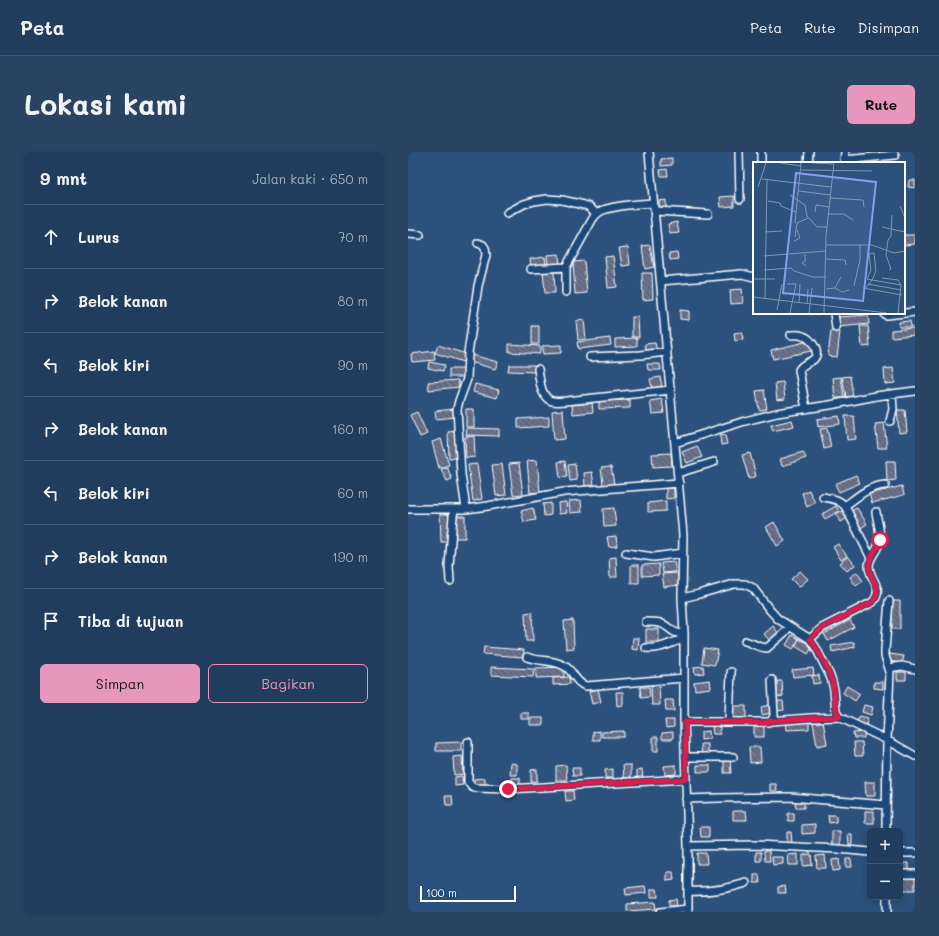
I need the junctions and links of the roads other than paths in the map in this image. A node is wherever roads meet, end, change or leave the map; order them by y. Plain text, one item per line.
1 (649, 152) edge
2 (739, 152) edge
3 (760, 152) edge
4 (809, 152) edge
5 (845, 152) edge
6 (871, 155) edge
7 (895, 155) dead end
8 (762, 162) edge
9 (808, 162) edge
10 (844, 162) edge
11 (740, 199) dead end
12 (653, 203) junction
13 (655, 211) junction
14 (507, 213) dead end
15 (596, 214) junction
16 (708, 214) dead end
17 (408, 234) edge
18 (420, 235) dead end
19 (478, 243) dead end
20 (566, 267) junction
21 (531, 269) dead end
22 (753, 277) edge
23 (661, 281) junction
24 (566, 292) dead end
25 (915, 312) edge
26 (905, 313) edge
27 (834, 314) edge
28 (884, 314) edge
29 (896, 314) edge
30 (836, 328) dead end
31 (791, 335) dead end
32 (667, 352) junction
33 (590, 357) dead end
34 (538, 369) dead end
35 (670, 390) junction
36 (915, 391) edge
37 (892, 394) junction
38 (806, 409) junction
39 (890, 421) dead end
40 (675, 443) junction
41 (714, 462) dead end
42 (678, 473) junction
43 (678, 483) junction
44 (885, 485) dead end
45 (823, 497) dead end
46 (845, 506) junction
47 (408, 509) edge
48 (466, 509) junction
49 (454, 510) junction
50 (876, 512) dead end
51 (626, 553) dead end
52 (683, 553) junction
53 (871, 558) junction
54 (450, 581) dead end
55 (682, 598) junction
56 (889, 601) dead end
57 (646, 622) dead end
58 (789, 627) junction
59 (684, 636) junction
60 (810, 639) junction
61 (745, 641) dead end
62 (646, 648) dead end
63 (526, 657) dead end
64 (889, 668) junction
65 (915, 669) edge
66 (731, 672) dead end
67 (684, 678) junction
68 (772, 680) dead end
69 (839, 717) junction
70 (771, 721) junction
71 (685, 722) junction
72 (729, 722) junction
73 (887, 740) junction
74 (468, 742) dead end
75 (915, 756) edge
76 (685, 757) junction
77 (733, 757) dead end
78 (686, 779) junction
79 (686, 799) junction
80 (886, 805) junction
81 (886, 828) edge
82 (688, 846) junction
83 (867, 852) edge
84 (903, 853) edge
85 (915, 853) edge
86 (903, 874) edge
87 (915, 874) edge
88 (746, 883) dead end
89 (688, 891) junction
90 (887, 900) edge
91 (688, 910) edge
92 (660, 912) edge
93 (887, 912) edge

1 - 12 street
2 - 11 street
3 - 8 street
4 - 9 street
5 - 10 street
6 - 7 street
6 - 10 street
12 - 13 street
12 - 15 street
13 - 16 street
13 - 23 street
14 - 15 street
15 - 20 street
17 - 18 street
19 - 48 street
20 - 21 street
20 - 24 street
22 - 23 street
23 - 32 street
25 - 26 street
27 - 30 street
28 - 29 street
31 - 38 street
32 - 33 street
32 - 35 street
34 - 35 street
35 - 40 street
36 - 37 street
37 - 38 street
37 - 39 street
38 - 40 street
40 - 42 street
41 - 42 street
42 - 43 street
43 - 48 street
43 - 52 street
44 - 46 street
45 - 46 street
46 - 53 street
47 - 49 street
48 - 49 street
49 - 54 street
50 - 53 street
51 - 52 street
52 - 55 street
53 - 60 street
55 - 58 street
55 - 59 street
56 - 64 street
57 - 59 street
58 - 60 street
58 - 61 street
59 - 62 street
59 - 67 street
60 - 69 street
63 - 67 street
64 - 65 street
64 - 73 street
66 - 72 street
67 - 71 street
68 - 70 street
69 - 70 street
69 - 73 street
70 - 72 street
71 - 72 street
71 - 76 street
73 - 75 street
73 - 80 street
74 - 78 street
76 - 77 street
76 - 78 street
78 - 79 street
79 - 80 street
79 - 82 street
80 - 81 street
82 - 83 street
82 - 89 street
84 - 85 street
86 - 87 street
88 - 89 street
89 - 91 street
90 - 93 street
91 - 92 street

